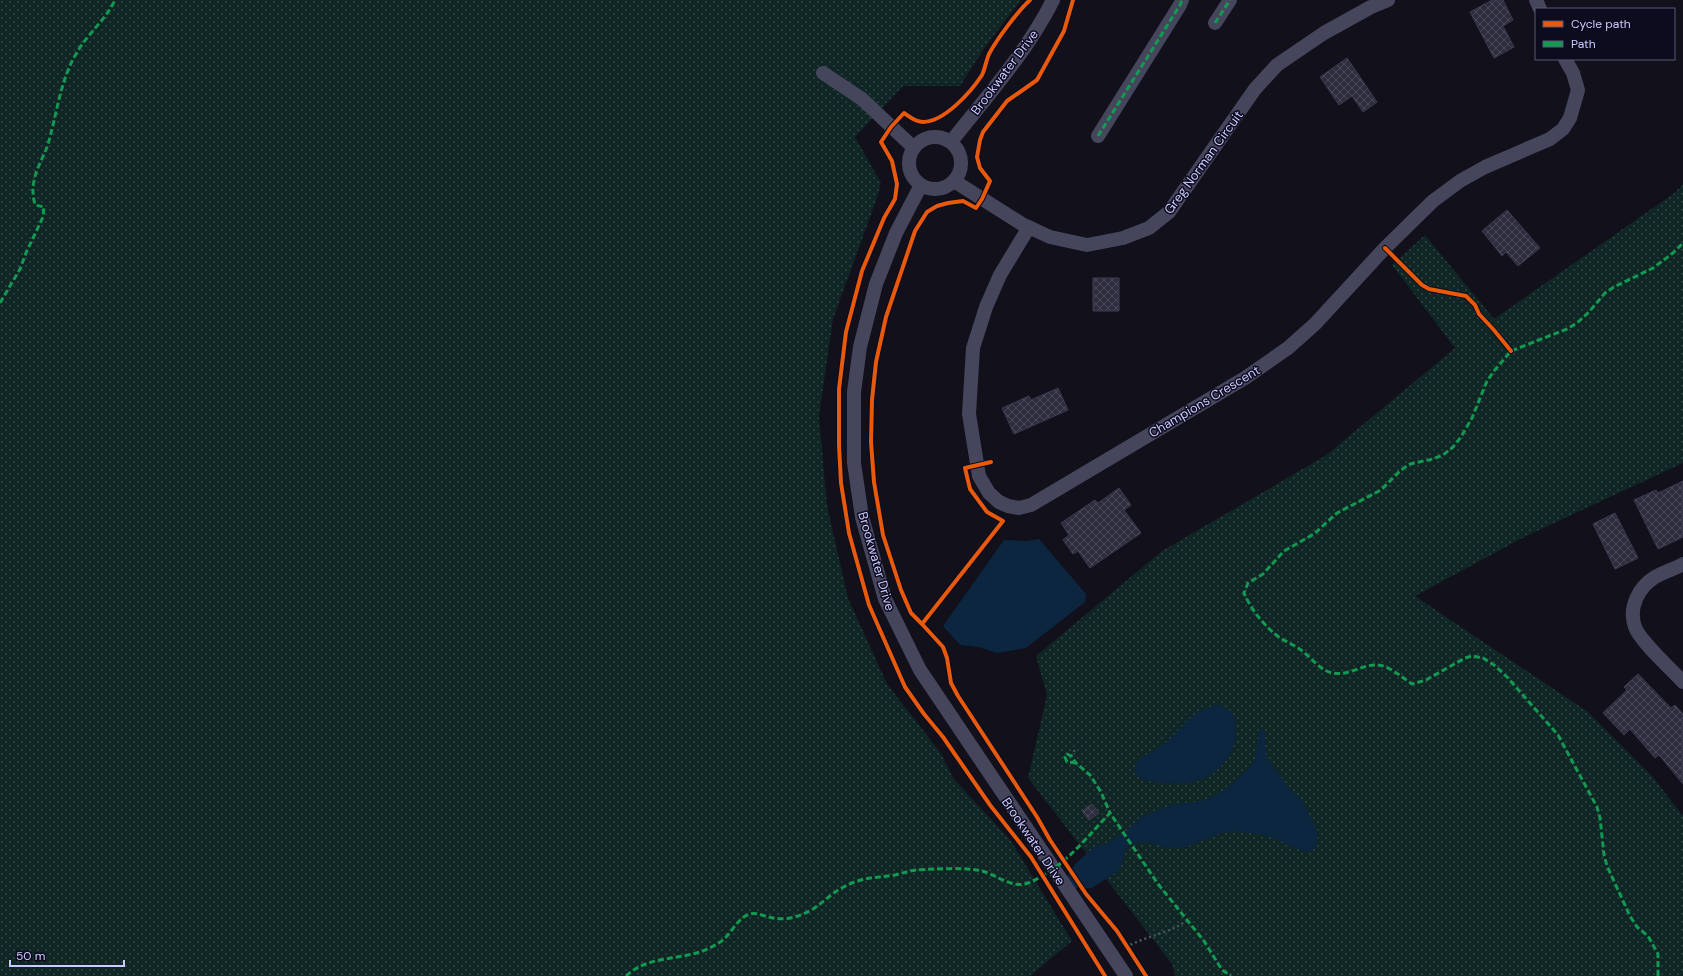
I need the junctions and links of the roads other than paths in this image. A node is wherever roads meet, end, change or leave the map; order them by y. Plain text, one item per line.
1 (1053, 0) edge
2 (1182, 0) edge
3 (1230, 0) edge
4 (1388, 0) edge
5 (1215, 23) dead end
6 (1566, 60) edge
7 (823, 72) dead end
8 (1098, 136) dead end
9 (951, 142) junction
10 (914, 148) junction
11 (954, 181) junction
12 (921, 185) junction
13 (1029, 228) junction
14 (1683, 564) edge
15 (1683, 682) edge
16 (1126, 976) edge

1 - 9 street, Brookwater Drive
2 - 8 street
3 - 5 street
4 - 13 street, Greg Norman Circuit
6 - 13 street, Champions Crescent
7 - 10 street
9 - 10 street
9 - 11 street
10 - 12 street
11 - 12 street
11 - 13 street, Greg Norman Circuit
12 - 16 street, Brookwater Drive
14 - 15 street

